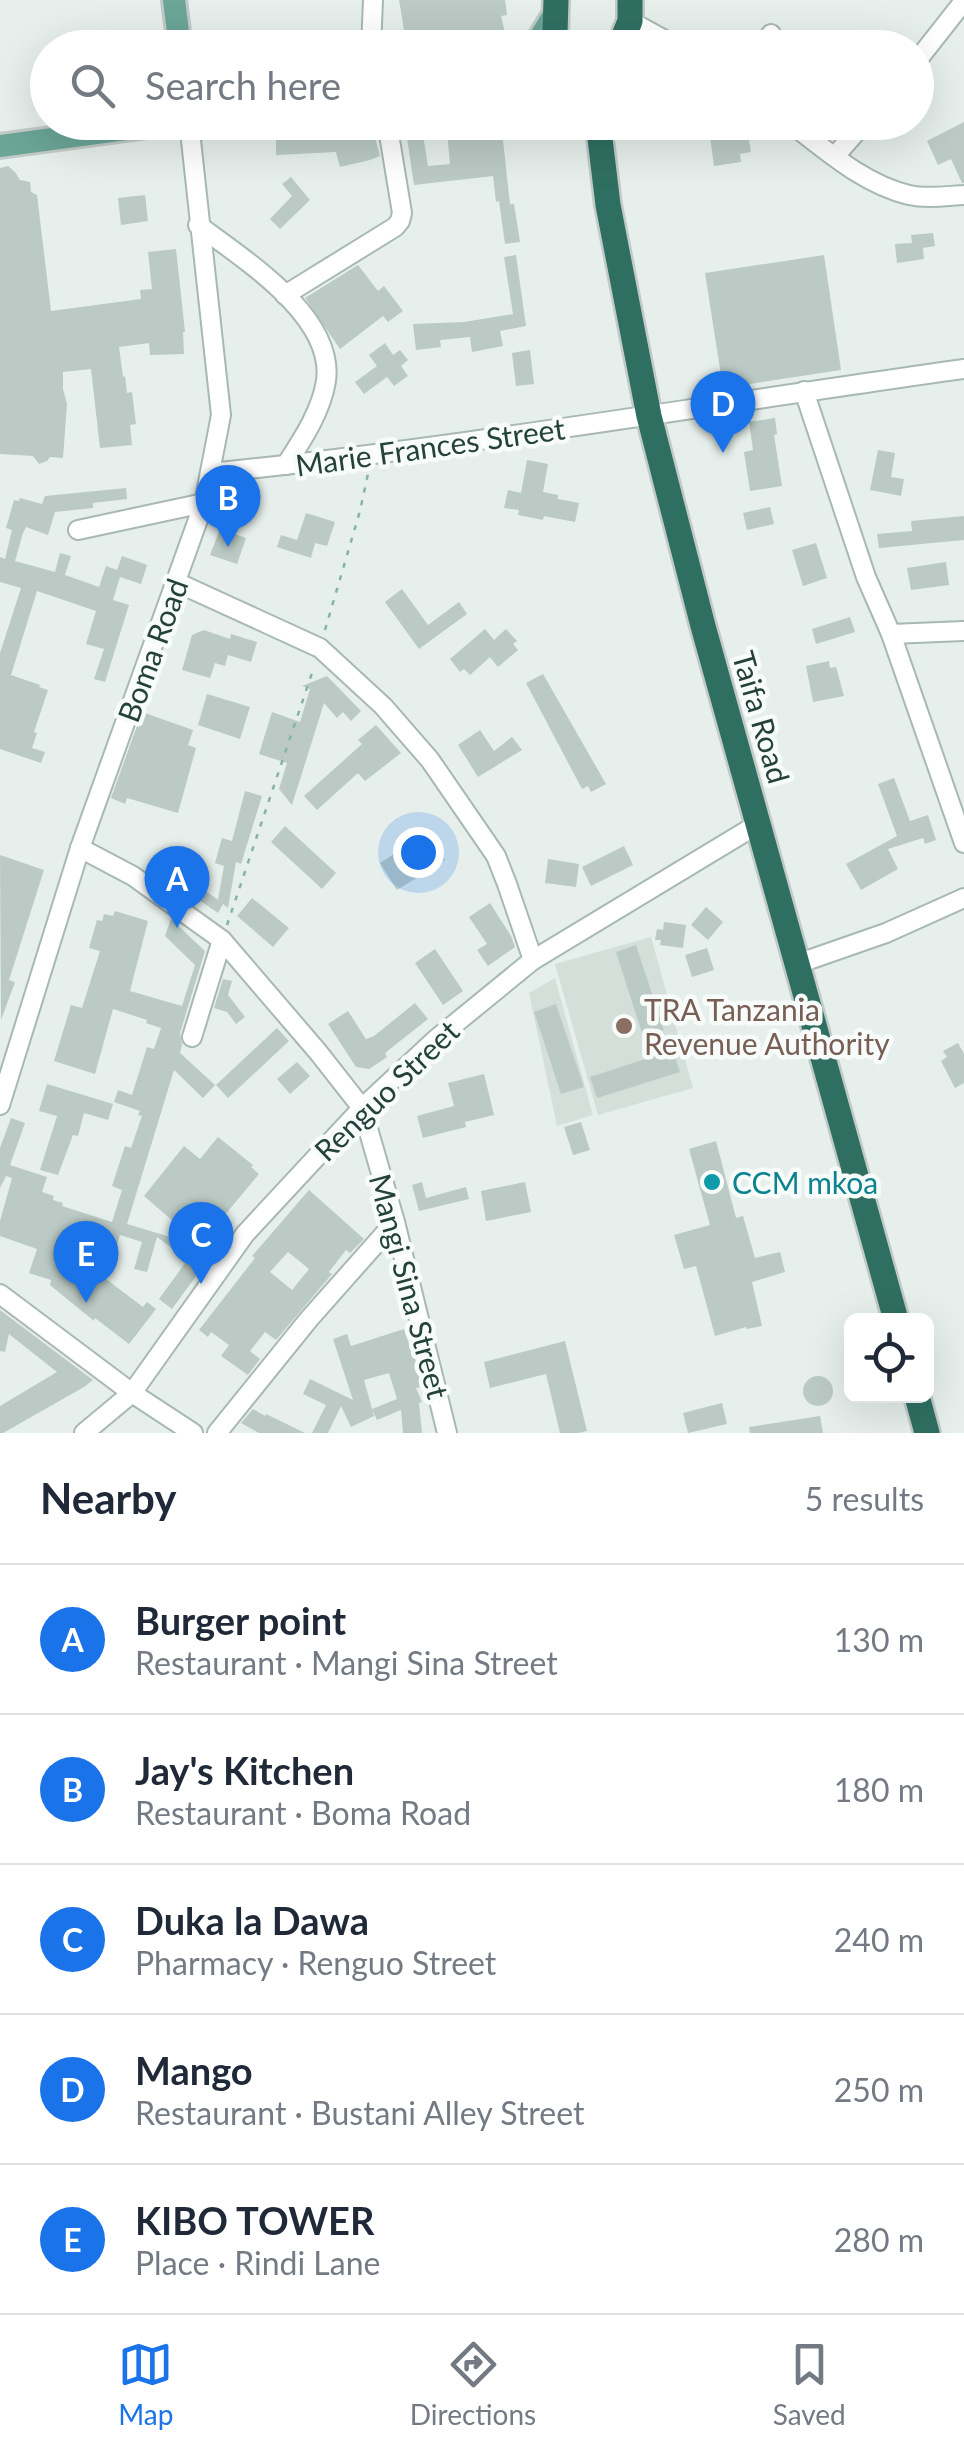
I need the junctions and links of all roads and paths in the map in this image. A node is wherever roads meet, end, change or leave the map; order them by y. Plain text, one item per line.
1 (174, 0) edge
2 (373, 0) edge
3 (964, 1) edge
4 (555, 6) edge
5 (630, 10) edge
6 (178, 30) edge
7 (372, 30) edge
8 (543, 30) edge
9 (655, 30) edge
10 (934, 39) edge
11 (44, 140) edge
12 (191, 140) edge
13 (390, 140) edge
14 (600, 140) edge
15 (813, 140) edge
16 (849, 140) edge
17 (0, 146) edge
18 (835, 156) junction
19 (964, 194) edge
20 (198, 225) junction
21 (285, 294) junction
22 (964, 368) edge
23 (804, 392) junction
24 (649, 416) junction
25 (372, 454) junction
26 (286, 465) junction
27 (212, 473) junction
28 (204, 503) junction
29 (78, 530) dead end
30 (176, 582) junction
31 (964, 631) edge
32 (890, 634) junction
33 (320, 648) junction
34 (758, 824) junction
35 (964, 843) edge
36 (80, 848) junction
37 (959, 901) edge
38 (964, 922) edge
39 (222, 940) junction
40 (533, 960) junction
41 (796, 964) junction
42 (192, 1038) dead end
43 (0, 1105) edge
44 (362, 1108) junction
45 (395, 1222) junction
46 (0, 1294) edge
47 (894, 1313) edge
48 (132, 1393) junction
49 (919, 1403) edge
50 (84, 1433) edge
51 (193, 1433) edge
52 (216, 1433) edge
53 (447, 1433) edge
54 (928, 1433) edge

1 - 6 main road
2 - 7 street
3 - 10 street
4 - 8 main road
5 - 9 street
11 - 17 main road
12 - 20 street, Boma Road
13 - 21 street
14 - 24 highway, Taifa Road
15 - 18 street
16 - 18 street
18 - 19 street
20 - 21 street
20 - 27 street, Boma Road
21 - 26 street
22 - 23 street, Marie Frances Street
23 - 24 street, Marie Frances Street
23 - 32 street
24 - 25 street, Marie Frances Street
24 - 34 highway, Taifa Road
25 - 26 street, Marie Frances Street
25 - 33 path
26 - 27 street, Marie Frances Street
27 - 28 street, Boma Road
28 - 29 street
28 - 30 street, Boma Road
30 - 33 street
30 - 36 street, Boma Road
31 - 32 street
32 - 35 street
33 - 39 path
33 - 40 street
34 - 40 street, Renguo Street
34 - 41 highway, Taifa Road
36 - 39 street, Mangi Sina Street
36 - 43 street, Boma Road
37 - 38 street
37 - 41 street
39 - 42 street
39 - 44 street, Mangi Sina Street
40 - 44 street, Renguo Street
41 - 47 highway, Taifa Road
44 - 45 street, Mangi Sina Street
44 - 48 street, Renguo Street
45 - 52 street
45 - 53 street, Mangi Sina Street
46 - 48 street
48 - 50 street, Renguo Street
48 - 51 street
49 - 54 highway

